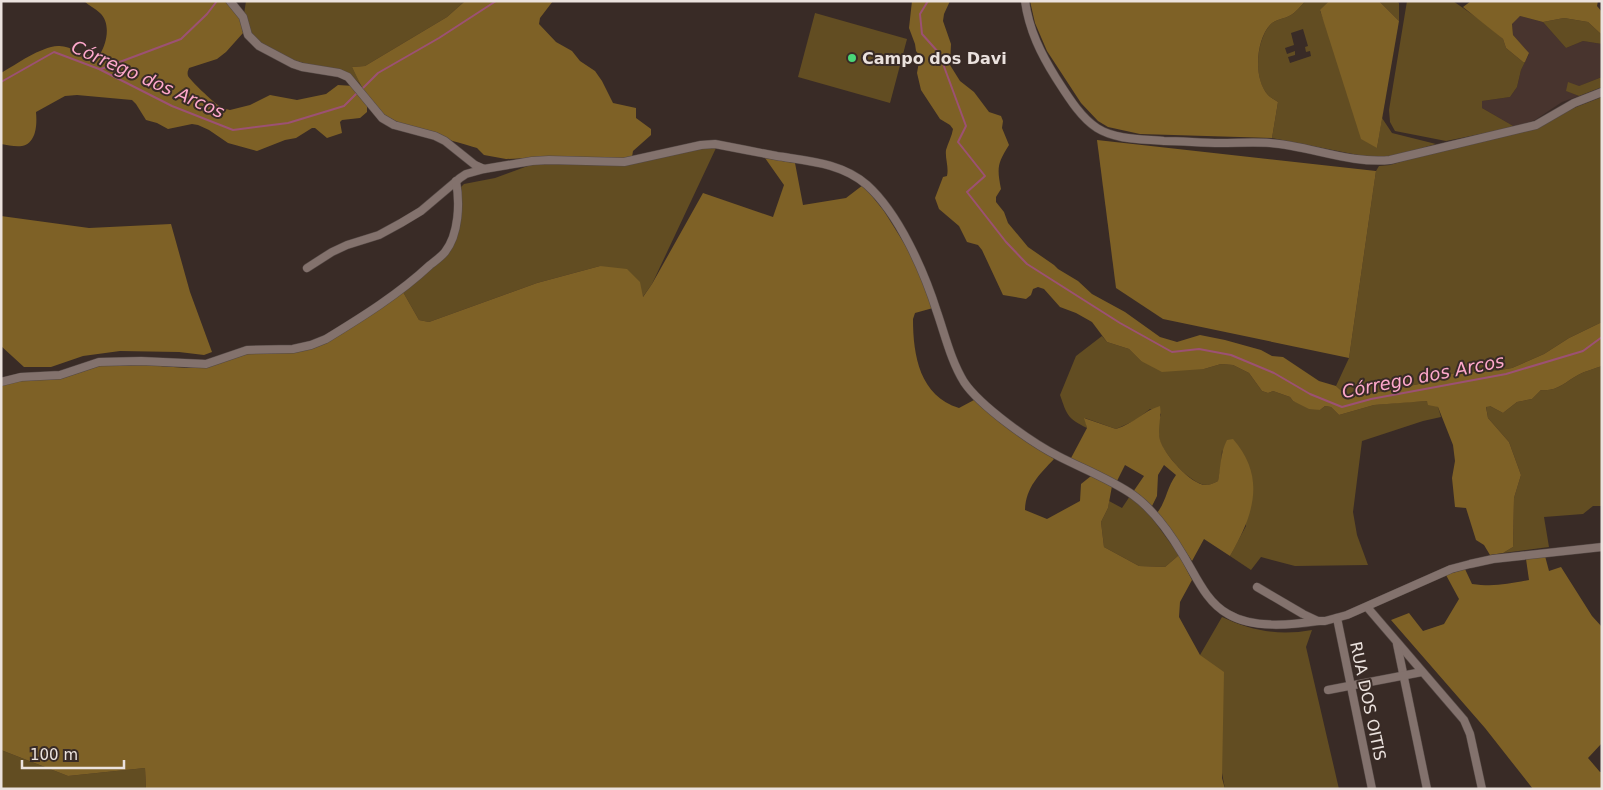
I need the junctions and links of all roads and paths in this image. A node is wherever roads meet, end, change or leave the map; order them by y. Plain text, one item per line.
1 (230, 1) edge
2 (1025, 1) edge
3 (1602, 92) edge
4 (484, 169) junction
5 (456, 181) junction
6 (307, 268) dead end
7 (1, 382) edge
8 (1602, 547) edge
9 (1257, 587) dead end
10 (1367, 607) junction
11 (1337, 618) junction
12 (1318, 622) junction
13 (1396, 642) junction
14 (1422, 672) junction
15 (1404, 675) junction
16 (1351, 686) junction
17 (1328, 690) dead end
18 (1372, 789) edge
19 (1426, 789) edge
20 (1482, 789) edge

1 - 4 street
2 - 3 street
4 - 5 street
4 - 12 street
5 - 6 street
5 - 7 street
8 - 10 street
9 - 12 street
10 - 11 street
10 - 13 street
11 - 12 street
11 - 16 street, RUA DOS OITIS
13 - 14 street
13 - 15 street
14 - 15 street
14 - 20 street
15 - 16 street
15 - 19 street
16 - 17 street
16 - 18 street, RUA DOS OITIS

